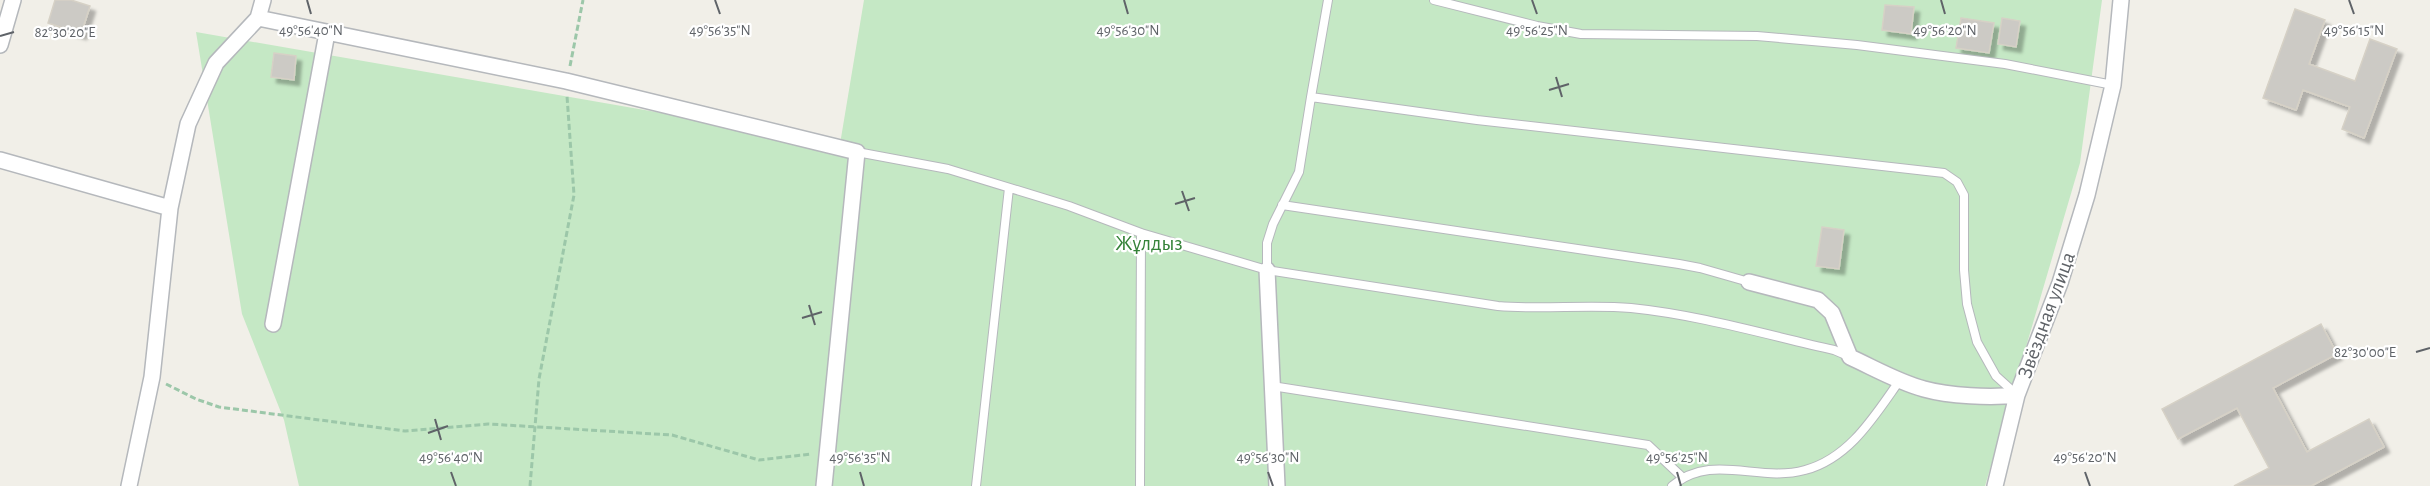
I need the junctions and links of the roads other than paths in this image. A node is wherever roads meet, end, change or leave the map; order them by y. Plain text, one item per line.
1 (13, 0) edge
2 (263, 0) edge
3 (1328, 0) edge
4 (1434, 0) edge
5 (2121, 0) edge
6 (258, 18) junction
7 (327, 33) junction
8 (0, 45) edge
9 (2113, 85) junction
10 (1311, 97) junction
11 (857, 152) junction
12 (0, 160) edge
13 (1009, 189) junction
14 (1282, 205) junction
15 (170, 208) junction
16 (1142, 233) junction
17 (1267, 270) junction
18 (1749, 282) joint
19 (273, 324) dead end
20 (1850, 357) junction
21 (1900, 380) junction
22 (1271, 386) junction
23 (2017, 395) junction
24 (1682, 477) junction
25 (129, 486) edge
26 (824, 486) edge
27 (976, 486) edge
28 (1140, 486) edge
29 (1277, 486) edge
30 (1671, 486) edge
31 (1995, 486) edge

1 - 8 street
2 - 6 street
3 - 10 lane
4 - 9 lane
5 - 9 street, Звёздная улица
6 - 7 street
6 - 15 street
7 - 11 street
7 - 19 street
9 - 23 street, Звёздная улица
10 - 14 lane
10 - 23 lane
11 - 13 lane
11 - 26 street
12 - 15 street
13 - 16 lane
13 - 27 lane
14 - 17 lane
14 - 18 lane
15 - 25 street
16 - 17 lane
16 - 28 lane
17 - 20 lane
17 - 22 street
18 - 20 street
20 - 21 street, Звёздная улица
21 - 23 street, Звёздная улица
21 - 24 lane
22 - 24 lane
22 - 29 street
23 - 31 street
24 - 30 lane

